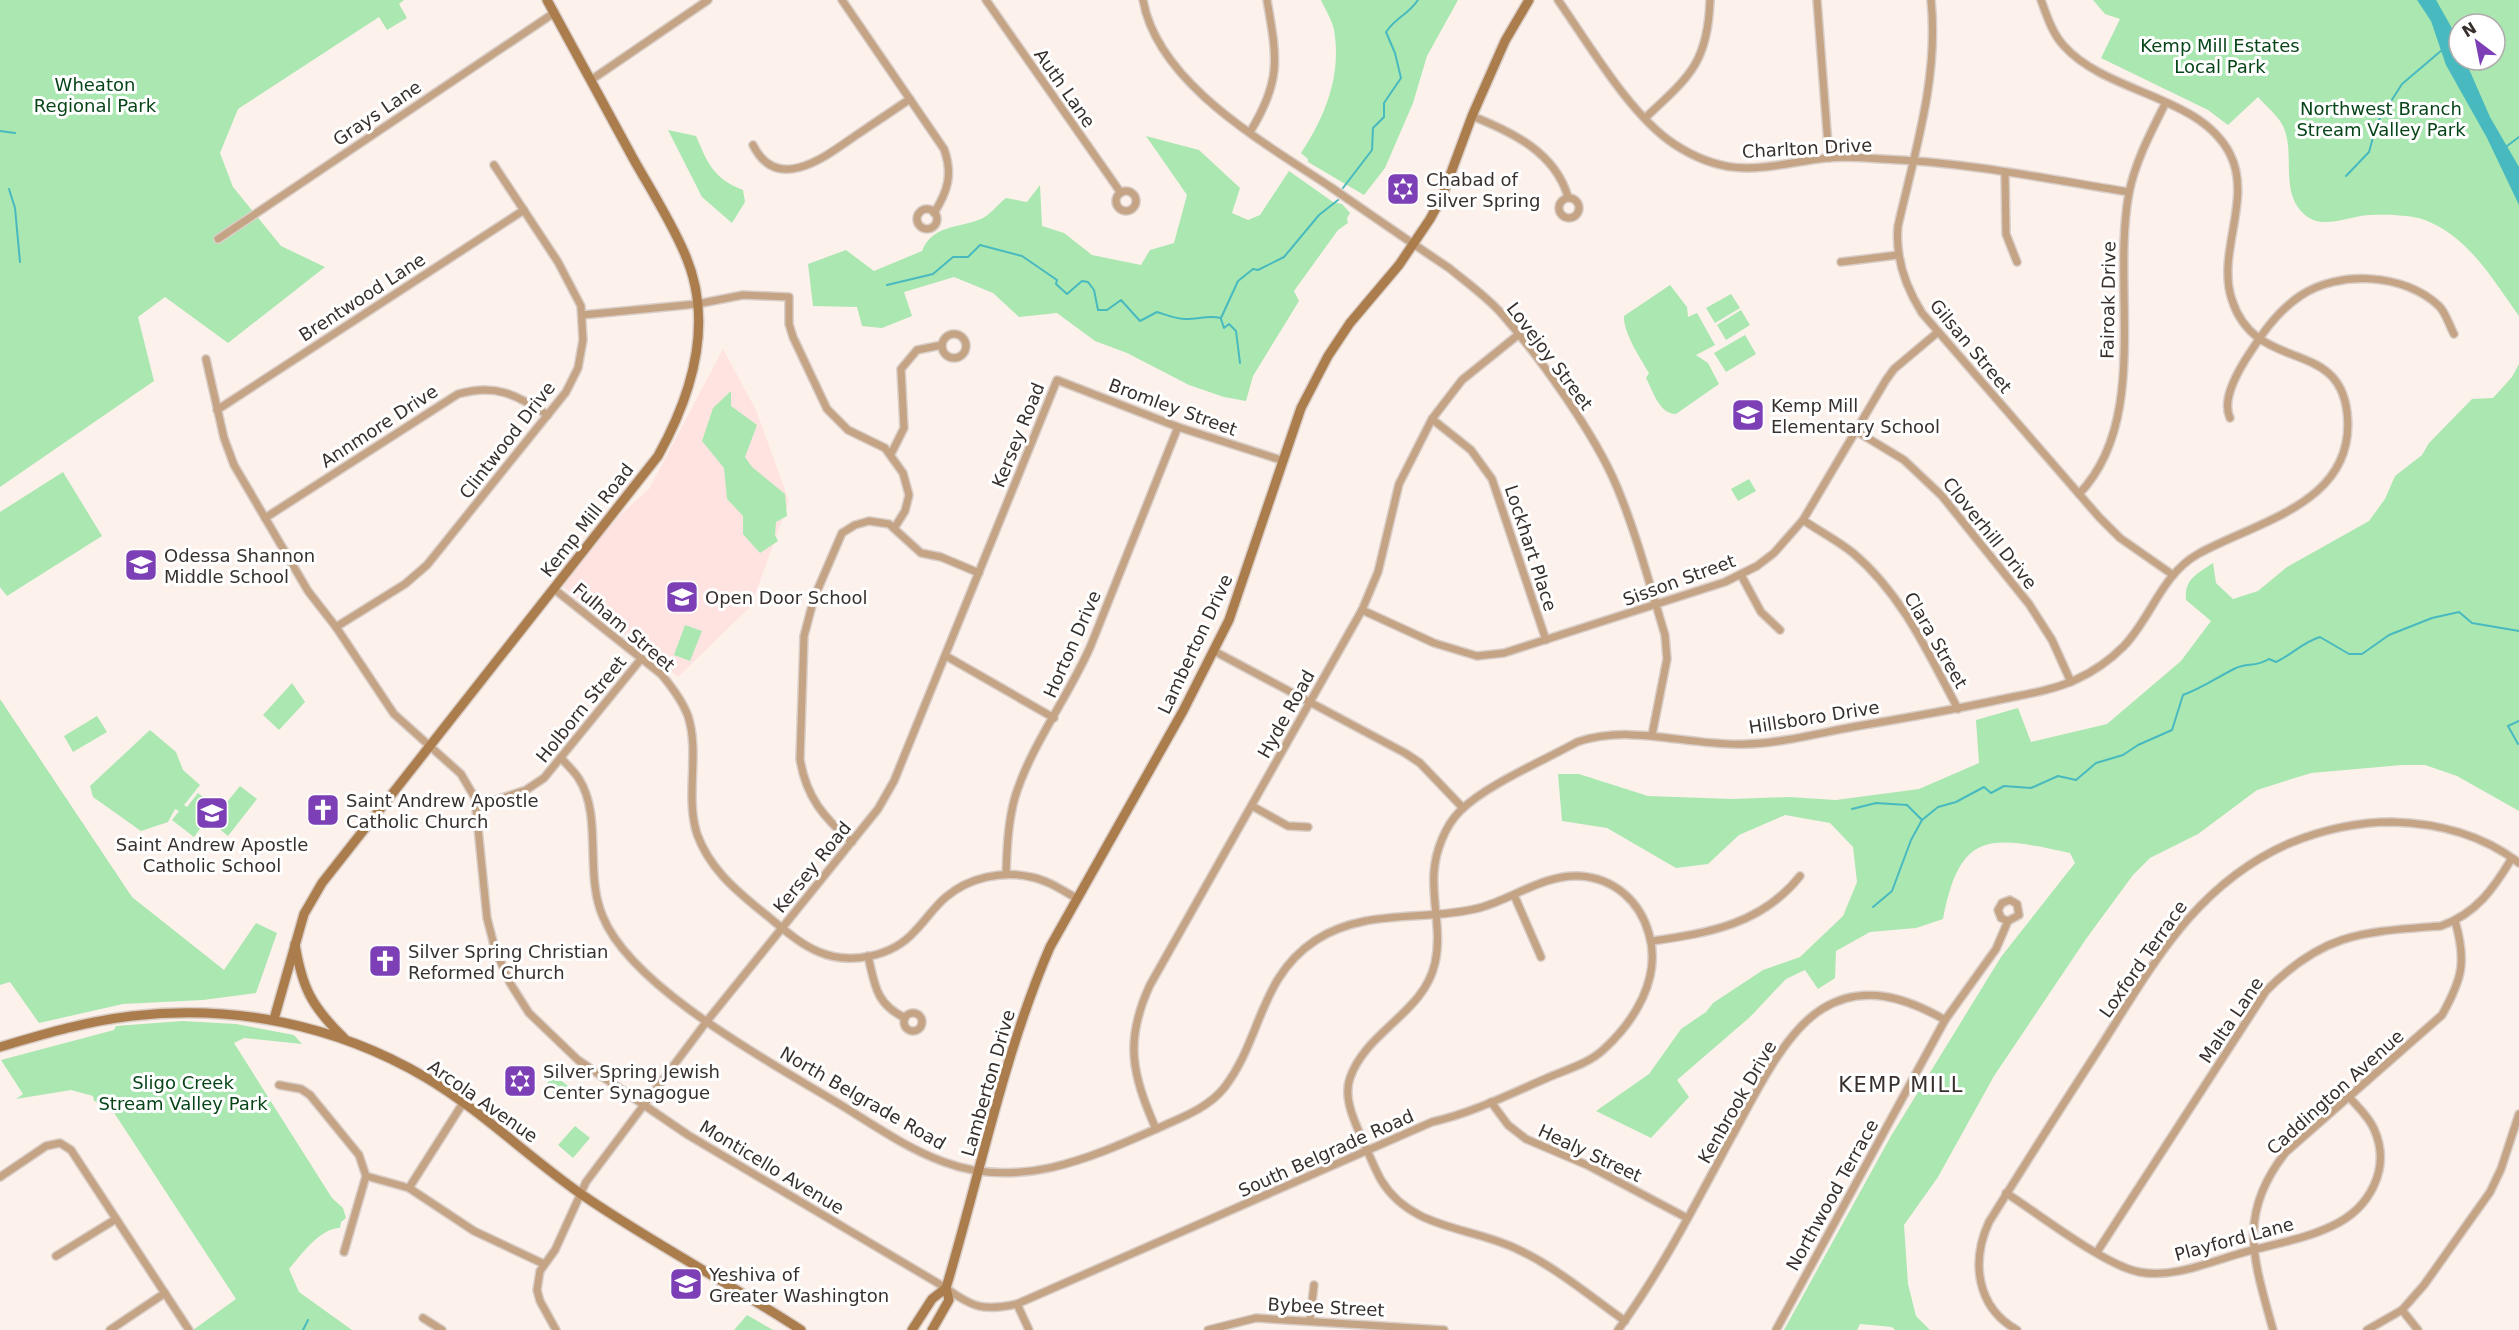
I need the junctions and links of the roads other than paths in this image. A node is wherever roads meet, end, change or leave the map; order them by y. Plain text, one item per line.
1 (547, 0) edge
2 (708, 0) edge
3 (842, 0) edge
4 (986, 0) edge
5 (1143, 0) edge
6 (1267, 0) edge
7 (1529, 0) edge
8 (1558, 0) edge
9 (1710, 0) edge
10 (1817, 0) edge
11 (1931, 0) edge
12 (2041, 0) edge
13 (554, 13) junction
14 (591, 80) junction
15 (910, 99) junction
16 (2165, 104) junction
17 (1472, 116) junction
18 (1645, 118) junction
19 (1250, 132) junction
20 (753, 144) dead end
21 (1828, 158) junction
22 (1913, 161) junction
23 (494, 165) dead end
24 (2005, 172) junction
25 (2129, 192) junction
26 (1121, 193) dead end
27 (1568, 197) dead end
28 (524, 210) junction
29 (934, 213) dead end
30 (218, 239) dead end
31 (1414, 244) junction
32 (1898, 255) junction
33 (1841, 262) dead end
34 (2017, 262) dead end
35 (697, 304) junction
36 (582, 315) junction
37 (1938, 332) junction
38 (2454, 334) dead end
39 (1518, 335) junction
40 (2258, 339) junction
41 (942, 345) dead end
42 (206, 359) dead end
43 (1057, 380) joint
44 (217, 411) junction
45 (548, 415) junction
46 (2230, 418) dead end
47 (1432, 419) junction
48 (1178, 427) junction
49 (1856, 431) junction
50 (891, 454) junction
51 (1281, 460) junction
52 (2079, 494) junction
53 (265, 518) junction
54 (1803, 520) junction
55 (895, 527) junction
56 (979, 573) junction
57 (1741, 574) junction
58 (2172, 575) junction
59 (554, 589) junction
60 (1656, 605) junction
61 (1362, 610) junction
62 (336, 627) junction
63 (1780, 630) dead end
64 (1546, 640) junction
65 (1214, 651) junction
66 (946, 656) junction
67 (641, 658) junction
68 (2071, 682) junction
69 (1310, 704) junction
70 (1958, 708) junction
71 (1054, 718) junction
72 (1652, 735) junction
73 (429, 745) junction
74 (562, 759) junction
75 (478, 806) junction
76 (1252, 806) junction
77 (1463, 808) junction
78 (1308, 827) dead end
79 (852, 842) junction
80 (2512, 858) junction
81 (2519, 863) edge
82 (1006, 874) junction
83 (1800, 876) dead end
84 (1514, 895) junction
85 (1077, 898) junction
86 (1437, 913) junction
87 (2008, 921) dead end
88 (2455, 921) junction
89 (783, 928) junction
90 (295, 941) junction
91 (1652, 941) junction
92 (868, 956) junction
93 (1541, 957) dead end
94 (905, 1018) dead end
95 (274, 1019) junction
96 (1945, 1020) junction
97 (707, 1021) junction
98 (347, 1041) junction
99 (0, 1047) edge
100 (279, 1085) dead end
101 (2349, 1097) junction
102 (1491, 1102) junction
103 (463, 1103) junction
104 (643, 1105) junction
105 (2519, 1114) edge
106 (1156, 1129) junction
107 (1368, 1151) junction
108 (979, 1171) junction
109 (366, 1176) junction
110 (0, 1177) edge
111 (409, 1188) junction
112 (2006, 1193) junction
113 (582, 1194) junction
114 (1687, 1218) junction
115 (116, 1219) junction
116 (2253, 1250) junction
117 (344, 1252) dead end
118 (2097, 1252) junction
119 (56, 1256) dead end
120 (544, 1264) junction
121 (1314, 1284) dead end
122 (946, 1288) junction
123 (165, 1293) junction
124 (1017, 1305) junction
125 (2402, 1310) junction
126 (423, 1318) dead end
127 (1310, 1319) junction
128 (1624, 1321) junction
129 (110, 1330) edge
130 (189, 1330) edge
131 (442, 1330) edge
132 (556, 1330) edge
133 (801, 1330) edge
134 (912, 1330) edge
135 (932, 1330) edge
136 (1029, 1330) edge
137 (1208, 1330) edge
138 (1444, 1330) edge
139 (1618, 1330) edge
140 (1776, 1330) edge
141 (2017, 1330) edge
142 (2273, 1330) edge
143 (2367, 1330) edge
144 (2418, 1330) edge

1 - 13 street, Kemp Mill Road
2 - 14 street
3 - 15 street
4 - 26 street, Auth Lane
5 - 19 street, Lovejoy Street
6 - 19 street
7 - 17 street, Lamberton Drive
8 - 18 street, Charlton Drive
9 - 18 street
10 - 21 street
11 - 22 street, Gilsan Street
12 - 16 street
13 - 14 street, Kemp Mill Road
13 - 30 street, Grays Lane
14 - 35 street, Kemp Mill Road
15 - 20 street
15 - 29 street
16 - 25 street, Fairoak Drive
16 - 40 street
17 - 27 street
17 - 31 street, Lamberton Drive
18 - 21 street, Charlton Drive
19 - 31 street, Lovejoy Street
21 - 22 street, Charlton Drive
22 - 24 street, Charlton Drive
22 - 32 street, Gilsan Street
23 - 28 street, Clintwood Drive
24 - 25 street, Charlton Drive
24 - 34 street
25 - 52 street, Fairoak Drive
28 - 36 street, Clintwood Drive
28 - 44 street, Brentwood Lane
31 - 39 street, Lovejoy Street
31 - 51 street, Lamberton Drive
32 - 33 street
32 - 37 street, Gilsan Street
35 - 36 street
35 - 50 street
35 - 59 street, Kemp Mill Road
36 - 45 street, Clintwood Drive
37 - 49 street, Sisson Street
37 - 52 street, Gilsan Street
38 - 40 street
39 - 47 street, Hyde Road
39 - 60 street, Lovejoy Street
40 - 46 street
40 - 58 street, Hillsboro Drive
41 - 50 street
42 - 44 street, Monticello Avenue
43 - 48 street, Bromley Street
43 - 56 street, Kersey Road
44 - 53 street, Monticello Avenue
45 - 53 street, Annmore Drive
45 - 62 street, Clintwood Drive
47 - 61 street, Hyde Road
47 - 64 street, Lockhart Place
48 - 51 street, Bromley Street
48 - 71 street, Horton Drive
49 - 54 street, Sisson Street
49 - 68 street, Cloverhill Drive
50 - 55 street
51 - 65 street, Lamberton Drive
52 - 58 street, Gilsan Street
53 - 62 street, Monticello Avenue
54 - 57 street, Sisson Street
54 - 70 street, Clara Street
55 - 56 street
55 - 79 street
56 - 66 street, Kersey Road
57 - 60 street, Sisson Street
57 - 63 street
58 - 68 street, Hillsboro Drive
59 - 67 street, Fulham Street
59 - 73 street, Kemp Mill Road
60 - 64 street, Sisson Street
60 - 72 street, Lovejoy Street
61 - 64 street, Sisson Street
61 - 69 street, Hyde Road
62 - 73 street, Monticello Avenue
65 - 69 street
65 - 85 street, Lamberton Drive
66 - 71 street
66 - 79 street, Kersey Road
67 - 74 street, Holborn Street
67 - 89 street, Fulham Street
68 - 70 street, Hillsboro Drive
69 - 76 street, Hyde Road
69 - 77 street
70 - 72 street, Hillsboro Drive
71 - 82 street, Horton Drive
72 - 77 street, Hillsboro Drive
73 - 75 street, Monticello Avenue
73 - 90 street, Kemp Mill Road
74 - 75 street, Holborn Street
74 - 97 street, North Belgrade Road
75 - 104 street, Monticello Avenue
76 - 78 street
76 - 106 street, Hyde Road
77 - 86 street, Hillsboro Drive
79 - 89 street, Kersey Road
80 - 81 street, Loxford Terrace
80 - 88 street, Malta Lane
80 - 112 street, Loxford Terrace
82 - 85 street, Fulham Street
82 - 92 street, Fulham Street
83 - 91 street
84 - 86 street, North Belgrade Road
84 - 91 street, North Belgrade Road
84 - 93 street
85 - 108 street, Lamberton Drive
86 - 106 street, North Belgrade Road
86 - 107 street, Hillsboro Drive
87 - 96 street, Northwood Terrace
88 - 101 street, Caddington Avenue
88 - 118 street, Malta Lane
89 - 92 street, Fulham Street
89 - 97 street, Kersey Road
90 - 95 street, Kemp Mill Road
90 - 98 street
91 - 102 street, South Belgrade Road
92 - 94 street
95 - 98 street, Arcola Avenue
95 - 99 street, Arcola Avenue
96 - 114 street, Kenbrook Drive
96 - 140 street, Northwood Terrace
97 - 104 street, Kersey Road
97 - 108 street, North Belgrade Road
98 - 103 street, Arcola Avenue
100 - 109 street
101 - 116 street, Caddington Avenue
101 - 116 street, Playford Lane
102 - 107 street, South Belgrade Road
102 - 114 street, Healy Street
103 - 111 street
103 - 113 street, Arcola Avenue
104 - 113 street, Kersey Road
104 - 122 street, Monticello Avenue
105 - 125 street
106 - 108 street, North Belgrade Road
107 - 124 street, South Belgrade Road
107 - 128 street, Hillsboro Drive
108 - 122 street, Lamberton Drive
109 - 111 street
109 - 117 street
110 - 115 street
111 - 120 street
112 - 118 street, Playford Lane
112 - 141 street, Loxford Terrace
113 - 120 street, Kersey Road
113 - 133 street, Arcola Avenue
114 - 128 street, Kenbrook Drive
115 - 119 street
115 - 123 street
116 - 118 street, Playford Lane
116 - 142 street, Caddington Avenue
120 - 132 street, Kersey Road
121 - 127 street
122 - 124 street, South Belgrade Road
122 - 134 street, Lamberton Drive
122 - 135 street, Lamberton Drive
123 - 129 street
123 - 130 street
124 - 136 street
125 - 143 street
125 - 144 street
126 - 131 street
127 - 137 street, Bybee Street
127 - 138 street, Bybee Street
128 - 139 street, Kenbrook Drive

